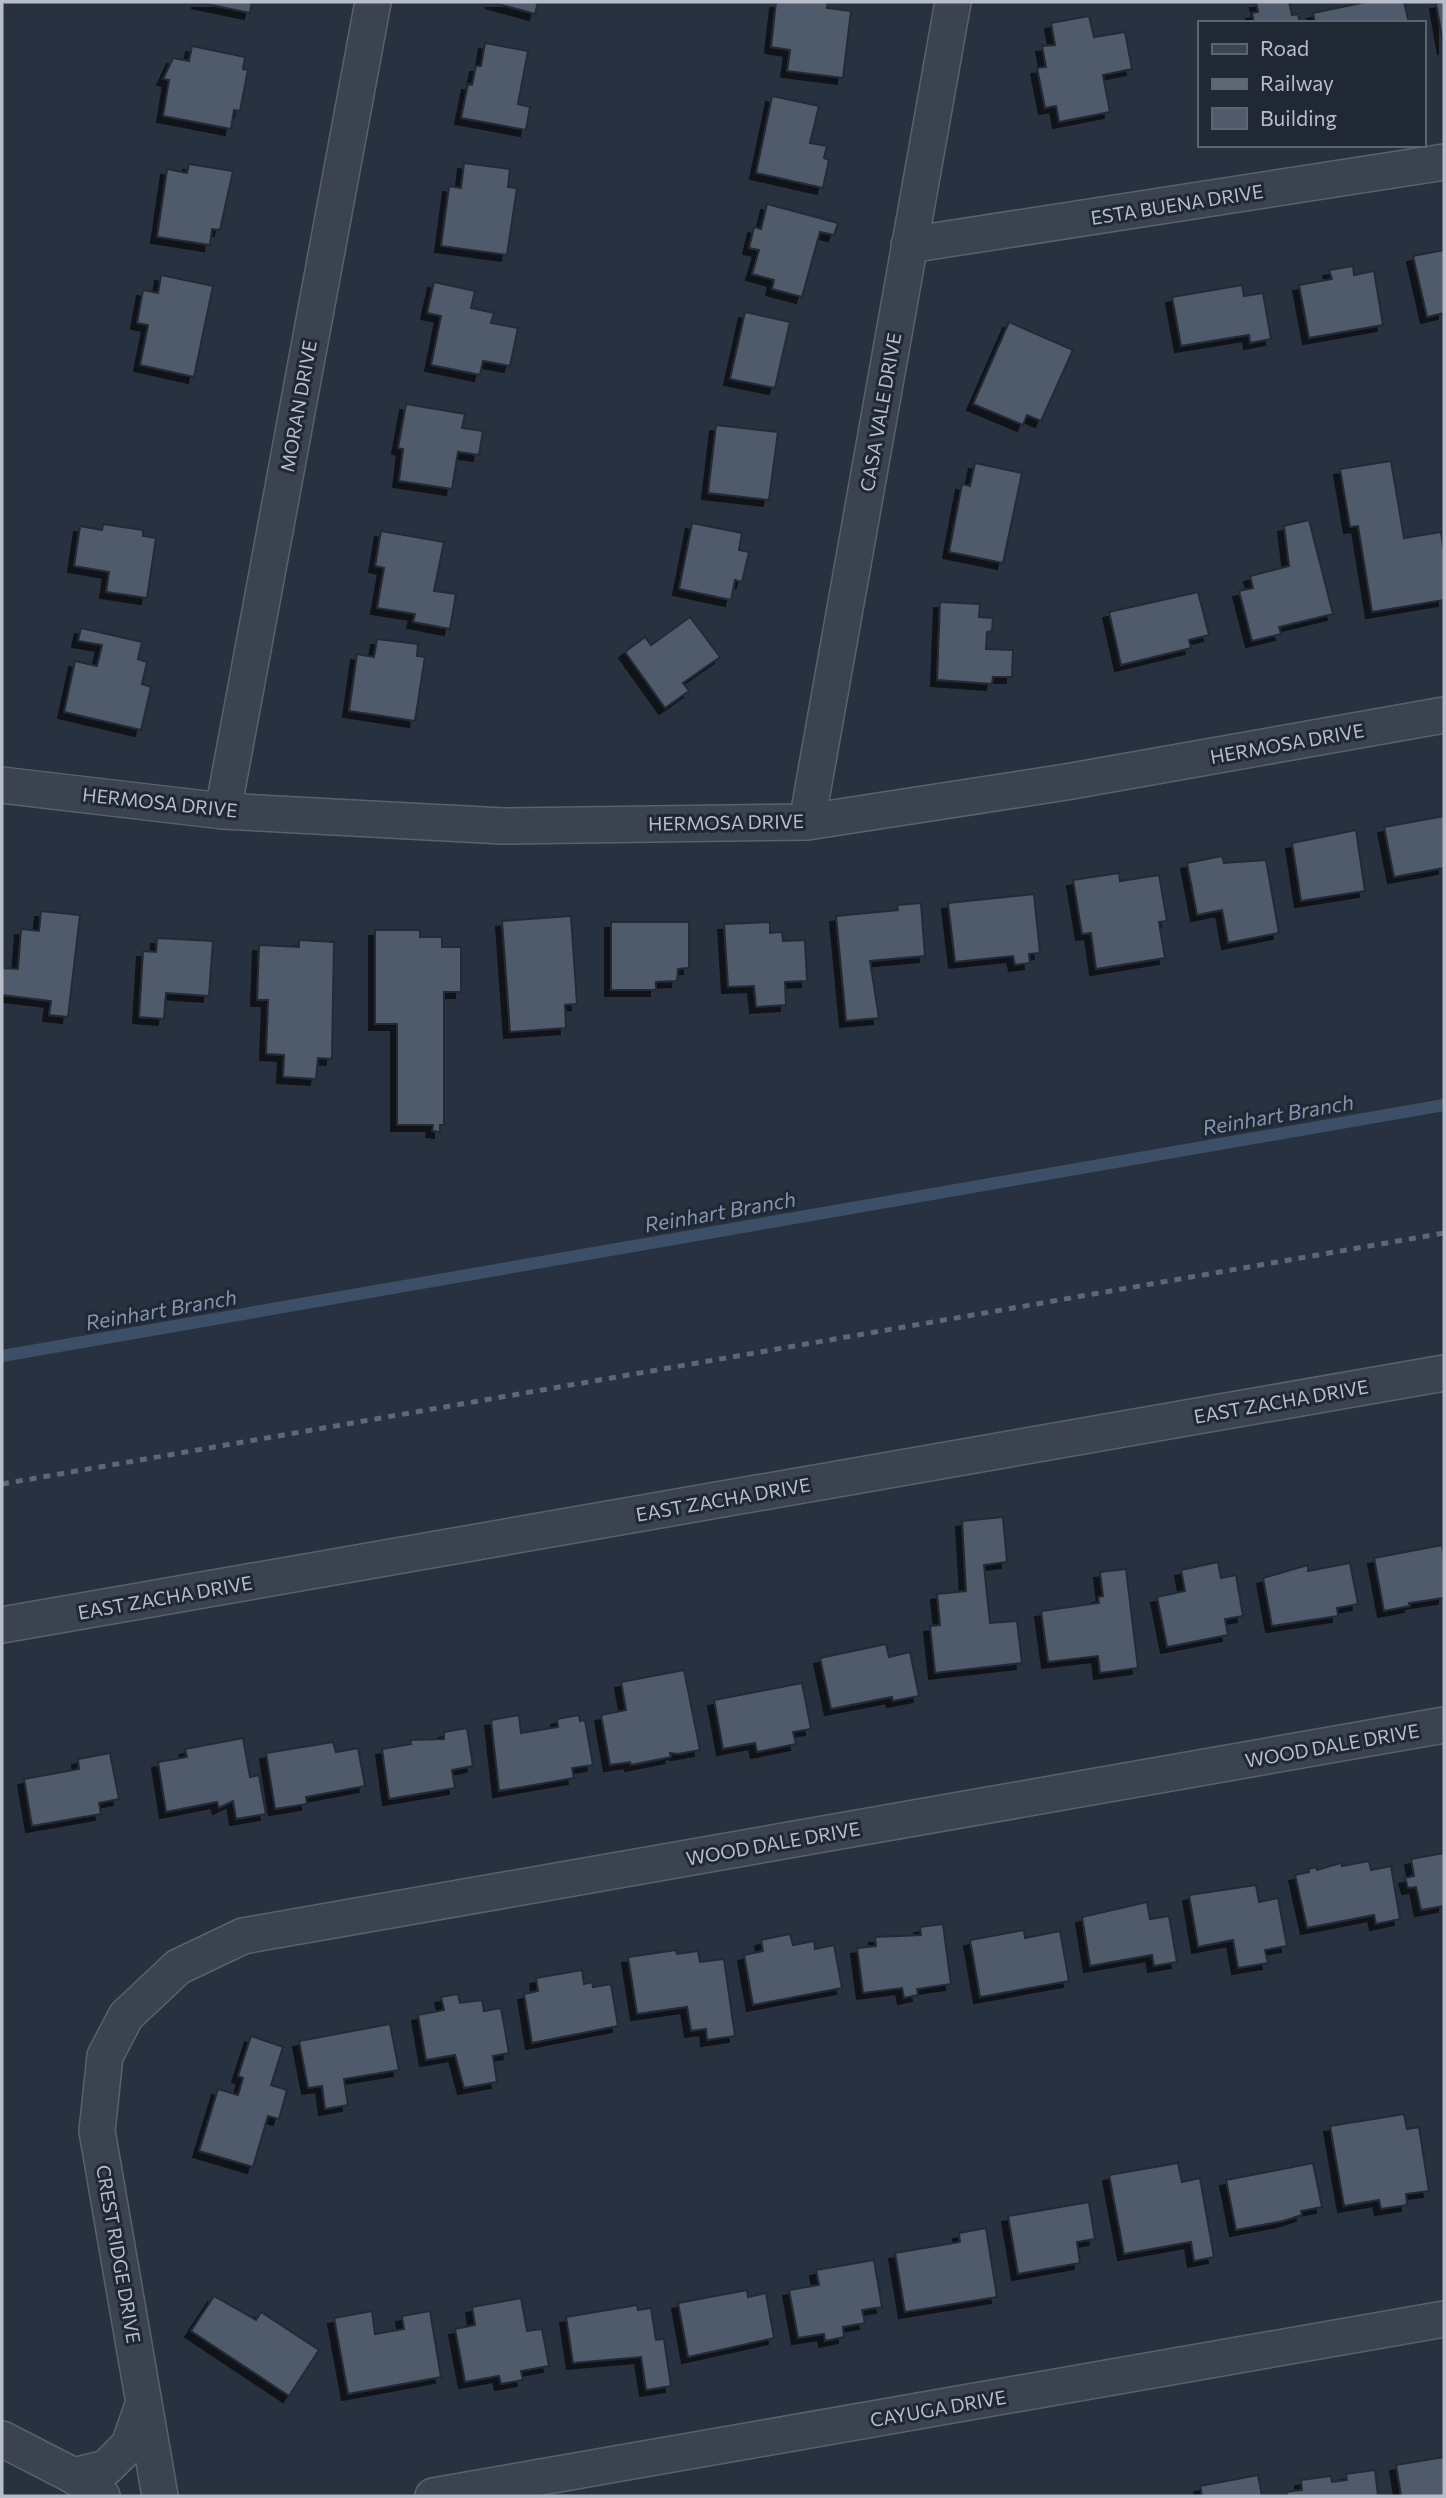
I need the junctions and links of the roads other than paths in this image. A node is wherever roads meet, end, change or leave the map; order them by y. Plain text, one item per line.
1 (373, 2) edge
2 (953, 2) edge
3 (1444, 162) edge
4 (909, 245) junction
5 (1444, 715) edge
6 (2, 785) edge
7 (223, 811) junction
8 (807, 822) junction
9 (1444, 1373) edge
10 (2, 1625) edge
11 (1444, 1725) edge
12 (126, 2016) joint
13 (1444, 2319) edge
14 (144, 2402) junction
15 (2, 2439) edge
16 (74, 2476) junction
17 (102, 2496) edge
18 (160, 2496) edge
19 (433, 2496) edge

1 - 7 street, MORAN DRIVE
2 - 4 street, CASA VALE DRIVE
3 - 4 street, ESTA BUENA DRIVE
4 - 8 street, CASA VALE DRIVE
5 - 8 street, HERMOSA DRIVE
6 - 7 street, HERMOSA DRIVE
7 - 8 street, HERMOSA DRIVE
9 - 10 street, EAST ZACHA DRIVE
11 - 12 street, WOOD DALE DRIVE
12 - 14 street, CREST RIDGE DRIVE
13 - 19 street, CAYUGA DRIVE
14 - 16 street
14 - 18 street, CREST RIDGE DRIVE
15 - 16 street
16 - 17 street

